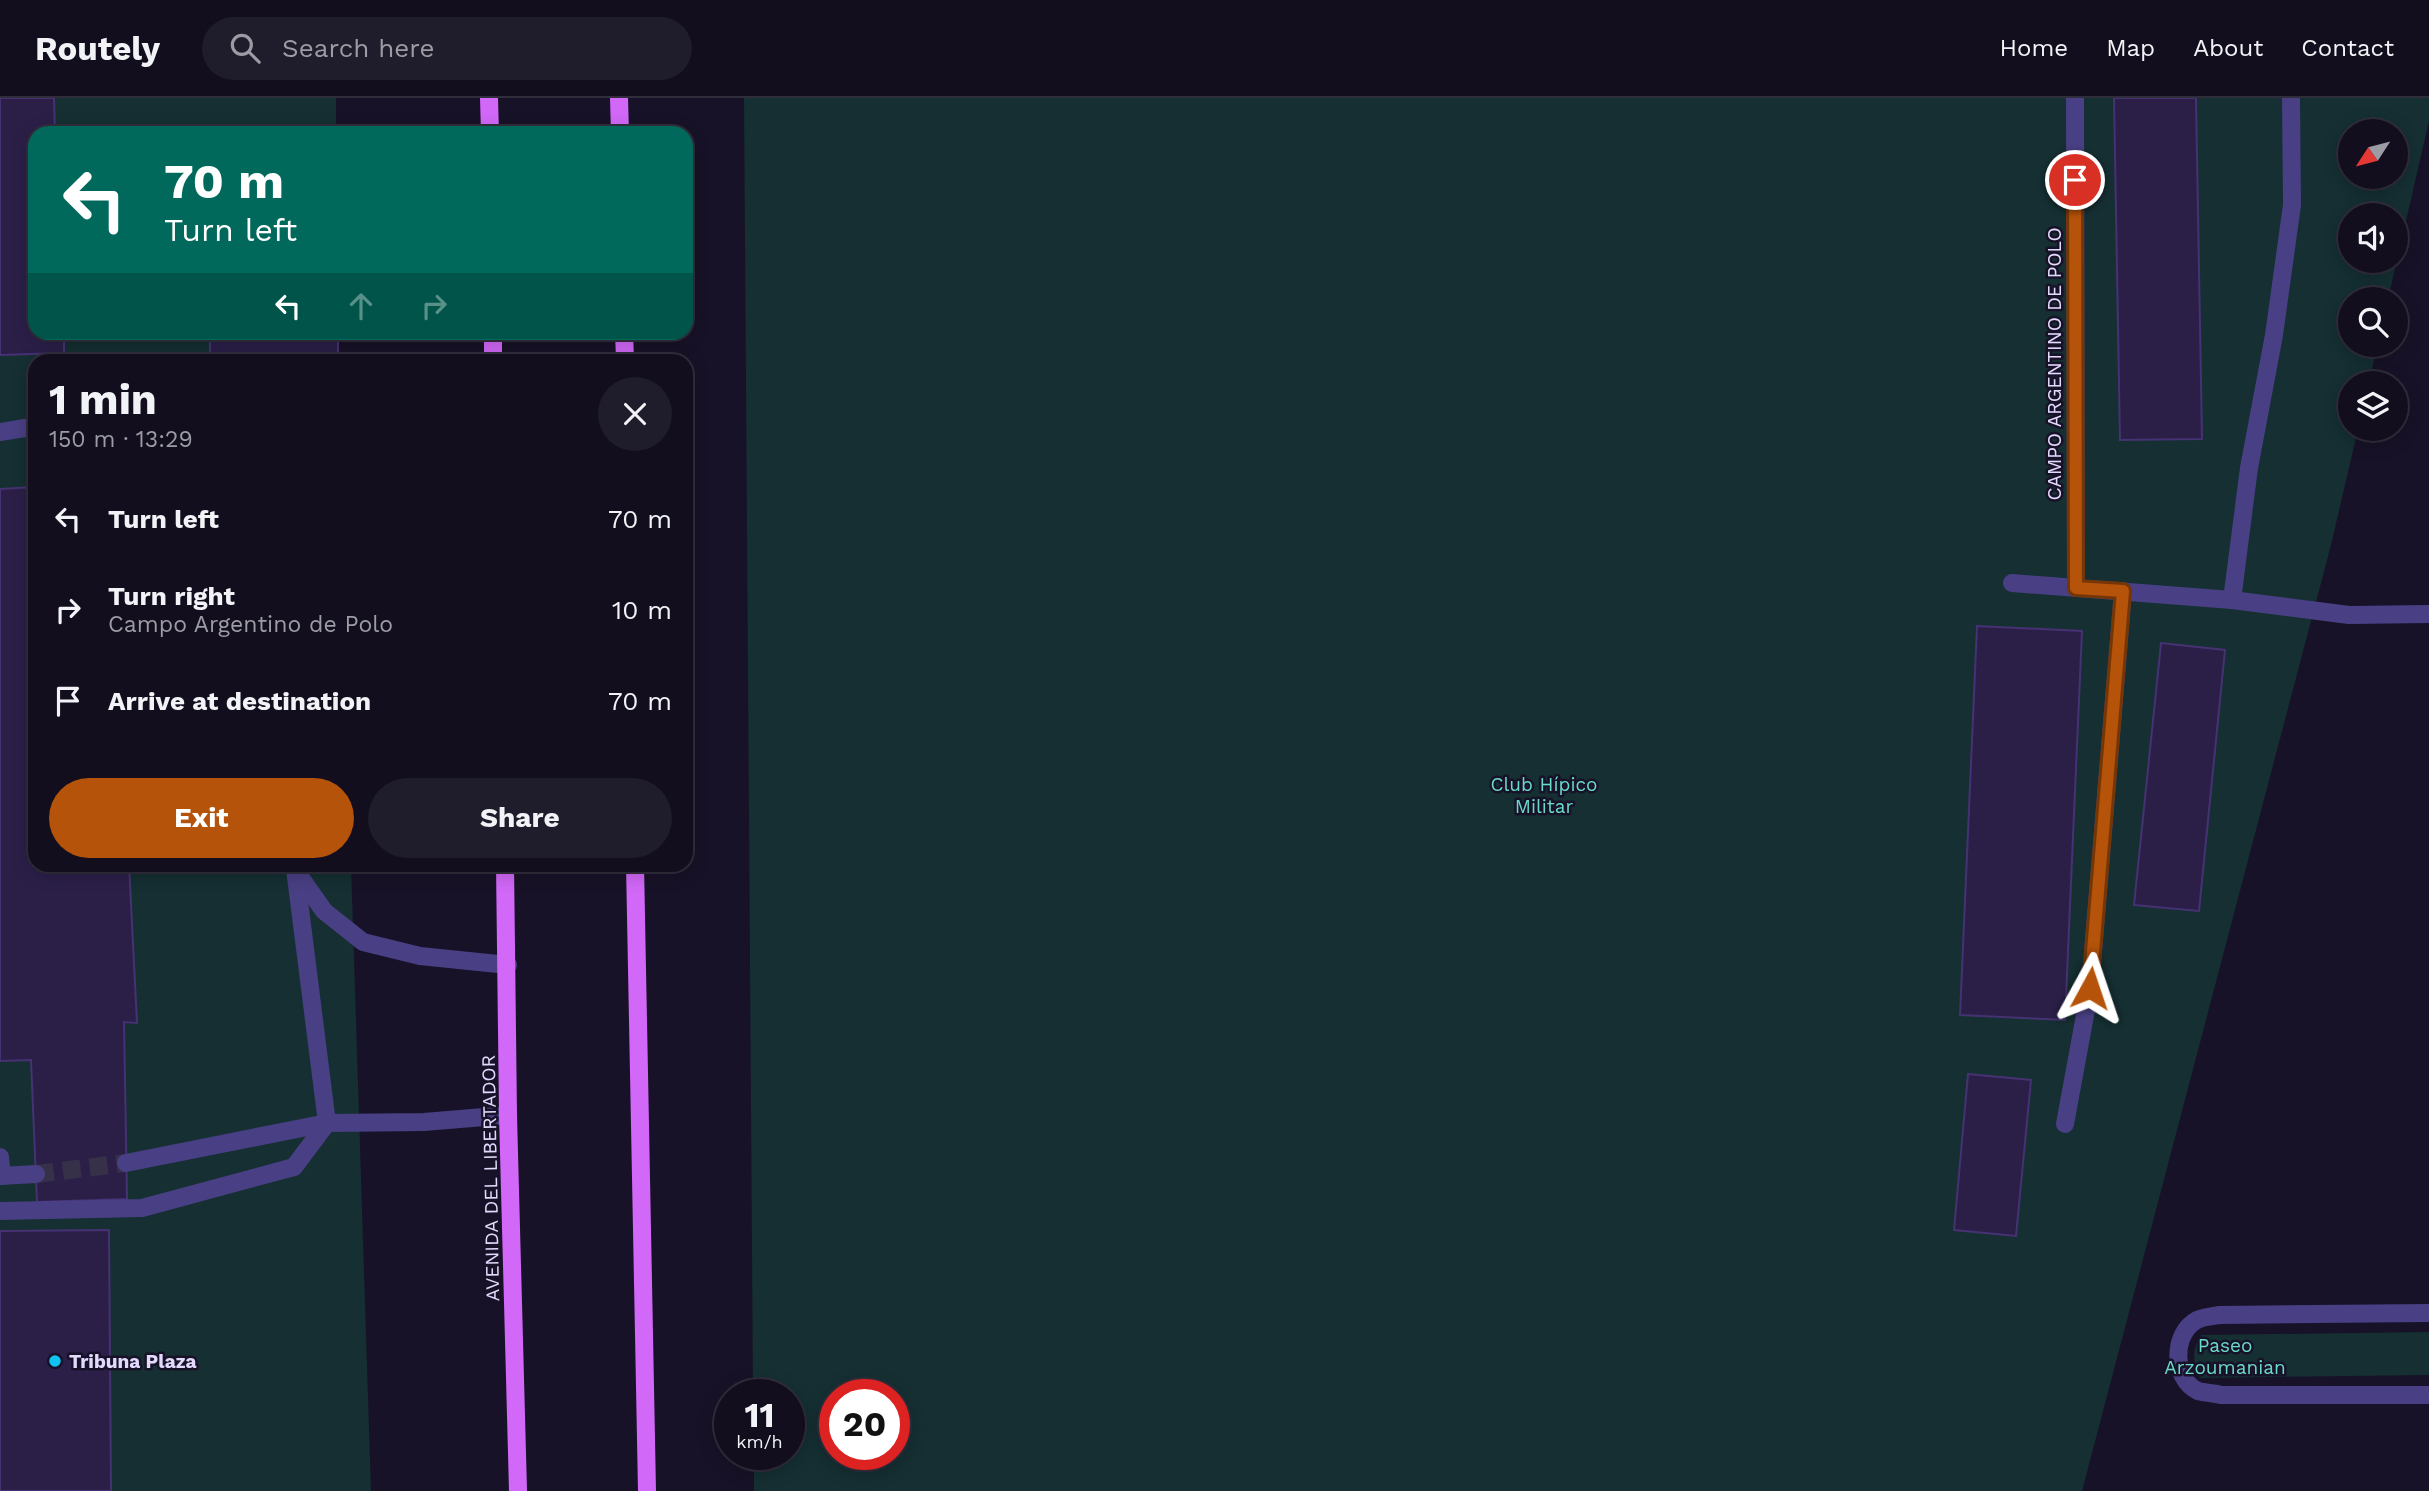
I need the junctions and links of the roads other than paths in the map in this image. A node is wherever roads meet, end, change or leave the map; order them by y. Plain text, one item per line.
1 (489, 98) edge
2 (619, 98) edge
3 (2075, 98) edge
4 (2291, 98) edge
5 (490, 126) edge
6 (620, 126) edge
7 (25, 428) dead end
8 (0, 432) edge
9 (2012, 583) dead end
10 (2076, 588) junction
11 (2123, 591) junction
12 (2232, 600) junction
13 (2429, 614) edge
14 (295, 872) edge
15 (297, 872) edge
16 (505, 872) edge
17 (635, 872) edge
18 (508, 965) junction
19 (508, 1115) junction
20 (327, 1123) junction
21 (2065, 1124) dead end
22 (0, 1157) edge
23 (126, 1163) tunnel mouth
24 (36, 1174) tunnel mouth
25 (1, 1176) edge
26 (0, 1211) edge
27 (2429, 1313) edge
28 (2429, 1395) edge
29 (518, 1491) edge
30 (647, 1491) edge

1 - 5 main road
2 - 6 main road
3 - 10 street, CAMPO ARGENTINO DE POLO
4 - 12 street
7 - 8 street
9 - 10 street
10 - 11 street
11 - 12 street
11 - 21 street
12 - 13 street
14 - 20 street
15 - 18 street
16 - 18 main road, AVENIDA DEL LIBERTADOR
17 - 30 main road
18 - 19 main road, AVENIDA DEL LIBERTADOR
19 - 20 street
19 - 29 main road, AVENIDA DEL LIBERTADOR
20 - 23 street
20 - 26 street
22 - 25 street
24 - 25 street
27 - 28 street

